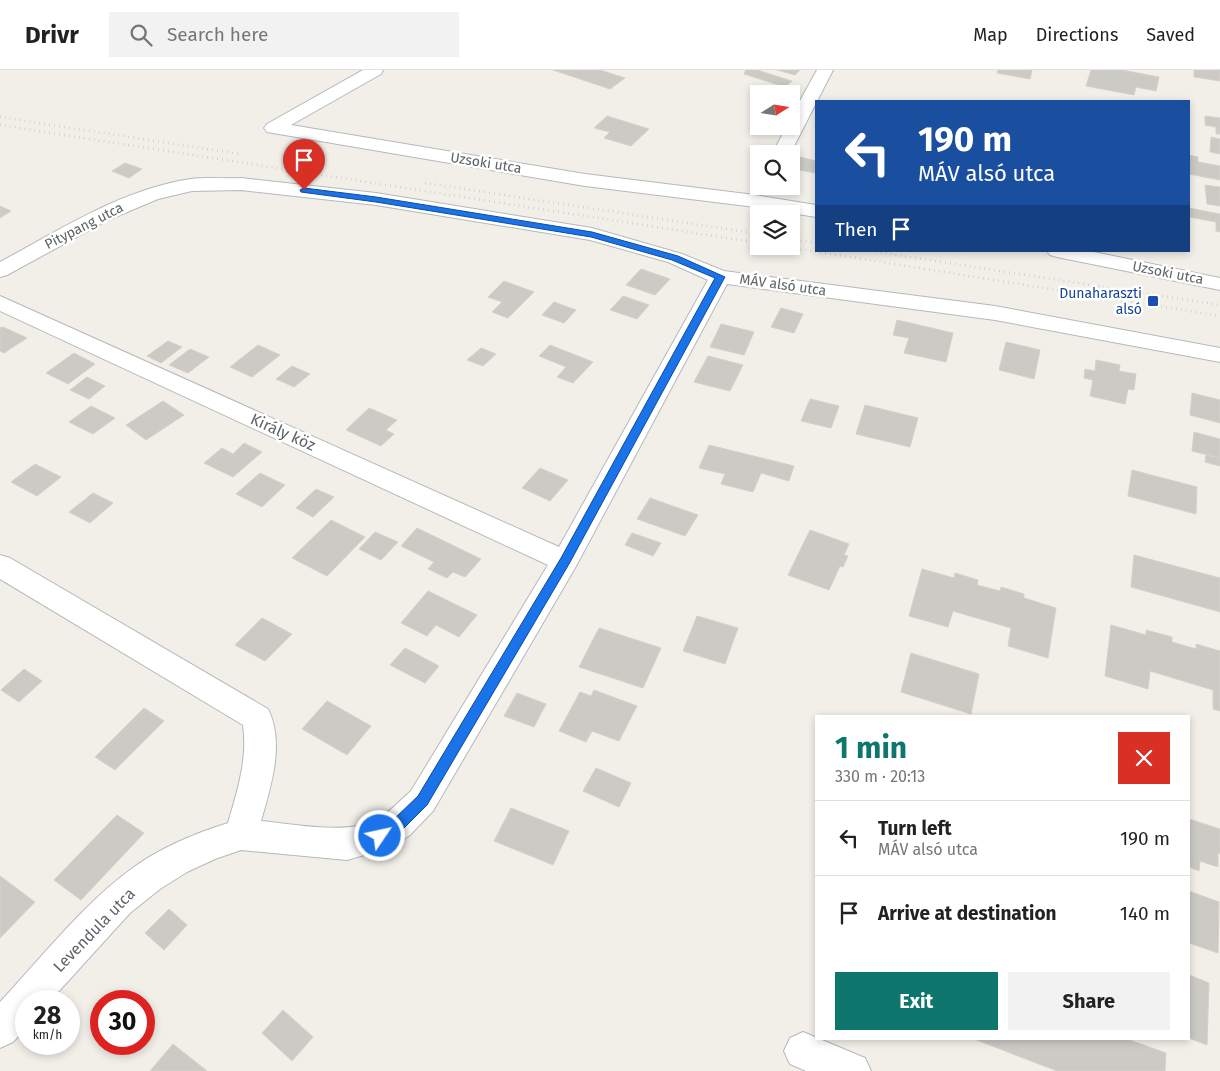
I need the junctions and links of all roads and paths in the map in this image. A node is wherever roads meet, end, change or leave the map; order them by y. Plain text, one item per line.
1 (375, 70) edge
2 (825, 70) edge
3 (785, 145) edge
4 (172, 189) joint
5 (750, 193) edge
6 (762, 195) edge
7 (815, 211) edge
8 (1062, 252) edge
9 (0, 271) edge
10 (720, 277) junction
11 (1220, 284) edge
12 (0, 303) edge
13 (1220, 355) edge
14 (565, 561) junction
15 (0, 566) edge
16 (241, 835) junction
17 (0, 1029) edge
18 (803, 1051) dead end
19 (852, 1071) edge

1 - 5 street, Uzsoki utca
2 - 3 street
4 - 9 street, Pitypang utca
4 - 10 street, MÁV alsó utca
6 - 7 street, Uzsoki utca
8 - 11 street, Uzsoki utca
10 - 13 street, MÁV alsó utca
10 - 14 street, Levendula utca
12 - 14 street, Király köz
14 - 16 street, Levendula utca
15 - 16 street
16 - 17 street, Levendula utca
18 - 19 street

